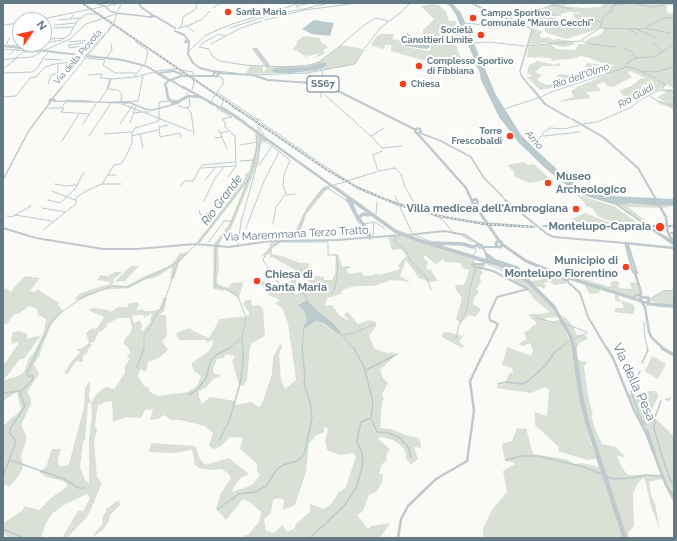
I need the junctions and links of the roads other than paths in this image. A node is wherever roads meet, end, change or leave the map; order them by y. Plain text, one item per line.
1 (95, 3) edge
2 (106, 3) edge
3 (139, 3) edge
4 (197, 3) edge
5 (472, 3) edge
6 (476, 3) edge
7 (101, 4) junction
8 (105, 6) junction
9 (118, 13) junction
10 (153, 16) junction
11 (182, 18) junction
12 (185, 18) dead end
13 (177, 29) junction
14 (3, 47) edge
15 (86, 56) junction
16 (155, 71) junction
17 (210, 71) junction
18 (169, 72) junction
19 (218, 73) junction
20 (213, 74) junction
21 (181, 75) junction
22 (170, 80) junction
23 (187, 90) junction
24 (187, 97) junction
25 (204, 99) junction
26 (53, 100) junction
27 (175, 102) junction
28 (419, 133) junction
29 (3, 180) edge
30 (343, 195) junction
31 (384, 225) junction
32 (3, 228) edge
33 (671, 233) edge
34 (369, 237) junction
35 (375, 238) joint
36 (412, 239) junction
37 (674, 240) edge
38 (499, 244) junction
39 (627, 244) junction
40 (479, 246) junction
41 (492, 246) junction
42 (674, 248) edge
43 (485, 252) junction
44 (493, 259) junction
45 (486, 260) junction
46 (568, 278) junction
47 (542, 293) junction
48 (628, 296) junction
49 (641, 296) junction
50 (649, 303) junction
51 (674, 306) edge
52 (645, 307) junction
53 (674, 355) edge
54 (674, 500) edge
55 (398, 538) edge
56 (624, 538) edge

1 - 7 main road
2 - 7 main road
2 - 8 main road
3 - 10 main road
4 - 11 street
5 - 6 street
5 - 33 main road
7 - 8 main road
8 - 9 main road
9 - 10 main road
9 - 26 street, Via della Piovola
10 - 13 main road
11 - 12 street
11 - 13 street
13 - 17 main road, SS67
14 - 15 highway
15 - 16 highway
15 - 23 highway
16 - 18 highway
16 - 22 highway
17 - 19 main road, SS67
17 - 20 main road, SS67
18 - 21 highway
18 - 22 highway
19 - 20 main road, SS67
19 - 20 main road, SS67
19 - 28 main road, SS67
20 - 21 main road
21 - 22 main road
22 - 27 main road
22 - 31 highway
23 - 24 highway
23 - 25 highway
24 - 25 highway
24 - 27 highway
25 - 30 highway
26 - 27 street
26 - 29 street, Via della Piovola
28 - 38 main road, SS67
28 - 39 street
30 - 31 highway
30 - 34 highway
31 - 34 highway
31 - 36 highway
32 - 34 street, Via Maremmana Terzo Tratto
33 - 37 main road
34 - 35 highway
35 - 40 street, Via Maremmana Terzo Tratto
36 - 40 highway
36 - 45 highway
38 - 40 street
38 - 41 street
38 - 46 main road
39 - 42 main road
39 - 49 main road
40 - 41 street
40 - 43 street
41 - 43 street
43 - 44 highway
43 - 45 street
44 - 45 highway
44 - 47 highway
45 - 47 highway
45 - 55 street
45 - 56 highway
46 - 48 main road
46 - 54 street, Via della Pesa
47 - 56 highway
48 - 49 main road
48 - 49 main road
49 - 50 main road
49 - 50 main road
49 - 52 main road
50 - 51 main road
50 - 52 main road
52 - 53 main road

